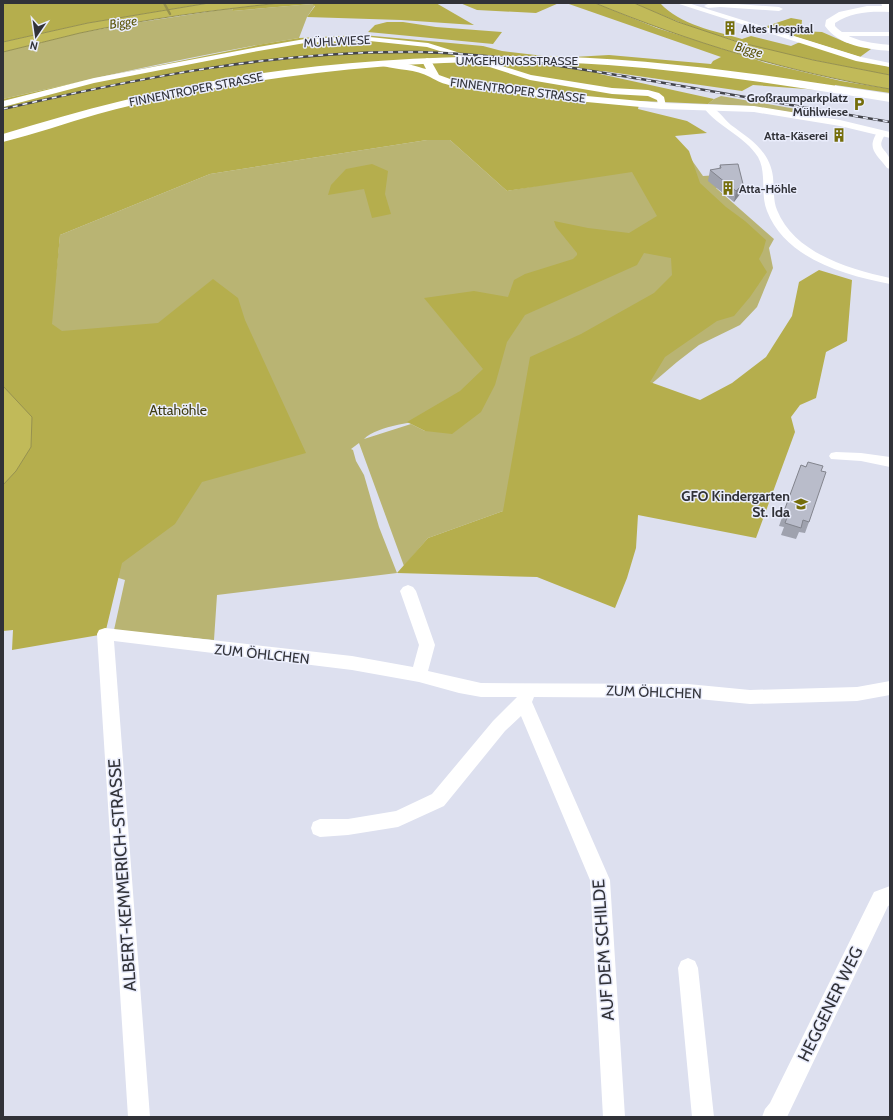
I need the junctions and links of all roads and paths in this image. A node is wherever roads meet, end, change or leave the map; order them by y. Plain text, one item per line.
1 (680, 3) edge
2 (704, 4) edge
3 (887, 7) edge
4 (757, 20) junction
5 (837, 34) junction
6 (890, 34) edge
7 (890, 48) edge
8 (427, 61) junction
9 (386, 64) junction
10 (890, 65) edge
11 (432, 74) junction
12 (890, 98) edge
13 (3, 104) edge
14 (662, 106) junction
15 (708, 108) junction
16 (885, 134) edge
17 (3, 138) edge
18 (878, 151) junction
19 (890, 159) edge
20 (890, 166) edge
21 (890, 281) edge
22 (836, 456) dead end
23 (890, 462) edge
24 (408, 591) dead end
25 (105, 634) joint
26 (419, 675) junction
27 (890, 688) edge
28 (526, 696) junction
29 (320, 828) dead end
30 (890, 895) edge
31 (688, 968) dead end
32 (139, 1117) edge
33 (614, 1117) edge
34 (703, 1117) edge
35 (773, 1117) edge

1 - 4 street
2 - 4 street
2 - 4 street
3 - 5 main road
4 - 10 street
5 - 6 street
5 - 7 main road
8 - 9 main road, FINNENTROPER STRASSE
8 - 11 street, FINNENTROPER STRASSE
8 - 12 main road, UMGEHUNGSSTRASSE
9 - 11 street
9 - 17 main road, FINNENTROPER STRASSE
11 - 14 street, FINNENTROPER STRASSE
13 - 14 street, MÜHLWIESE
14 - 15 street, FINNENTROPER STRASSE
15 - 16 street, FINNENTROPER STRASSE
15 - 21 street
16 - 18 street
18 - 19 street
18 - 20 street
22 - 23 street
24 - 26 street
25 - 26 street, ZUM ÖHLCHEN
25 - 32 street, ALBERT-KEMMERICH-STRASSE
26 - 28 street, ZUM ÖHLCHEN
27 - 28 street, ZUM ÖHLCHEN
28 - 29 street
28 - 33 street, AUF DEM SCHILDE
30 - 35 street, HEGGENER WEG
31 - 34 street

